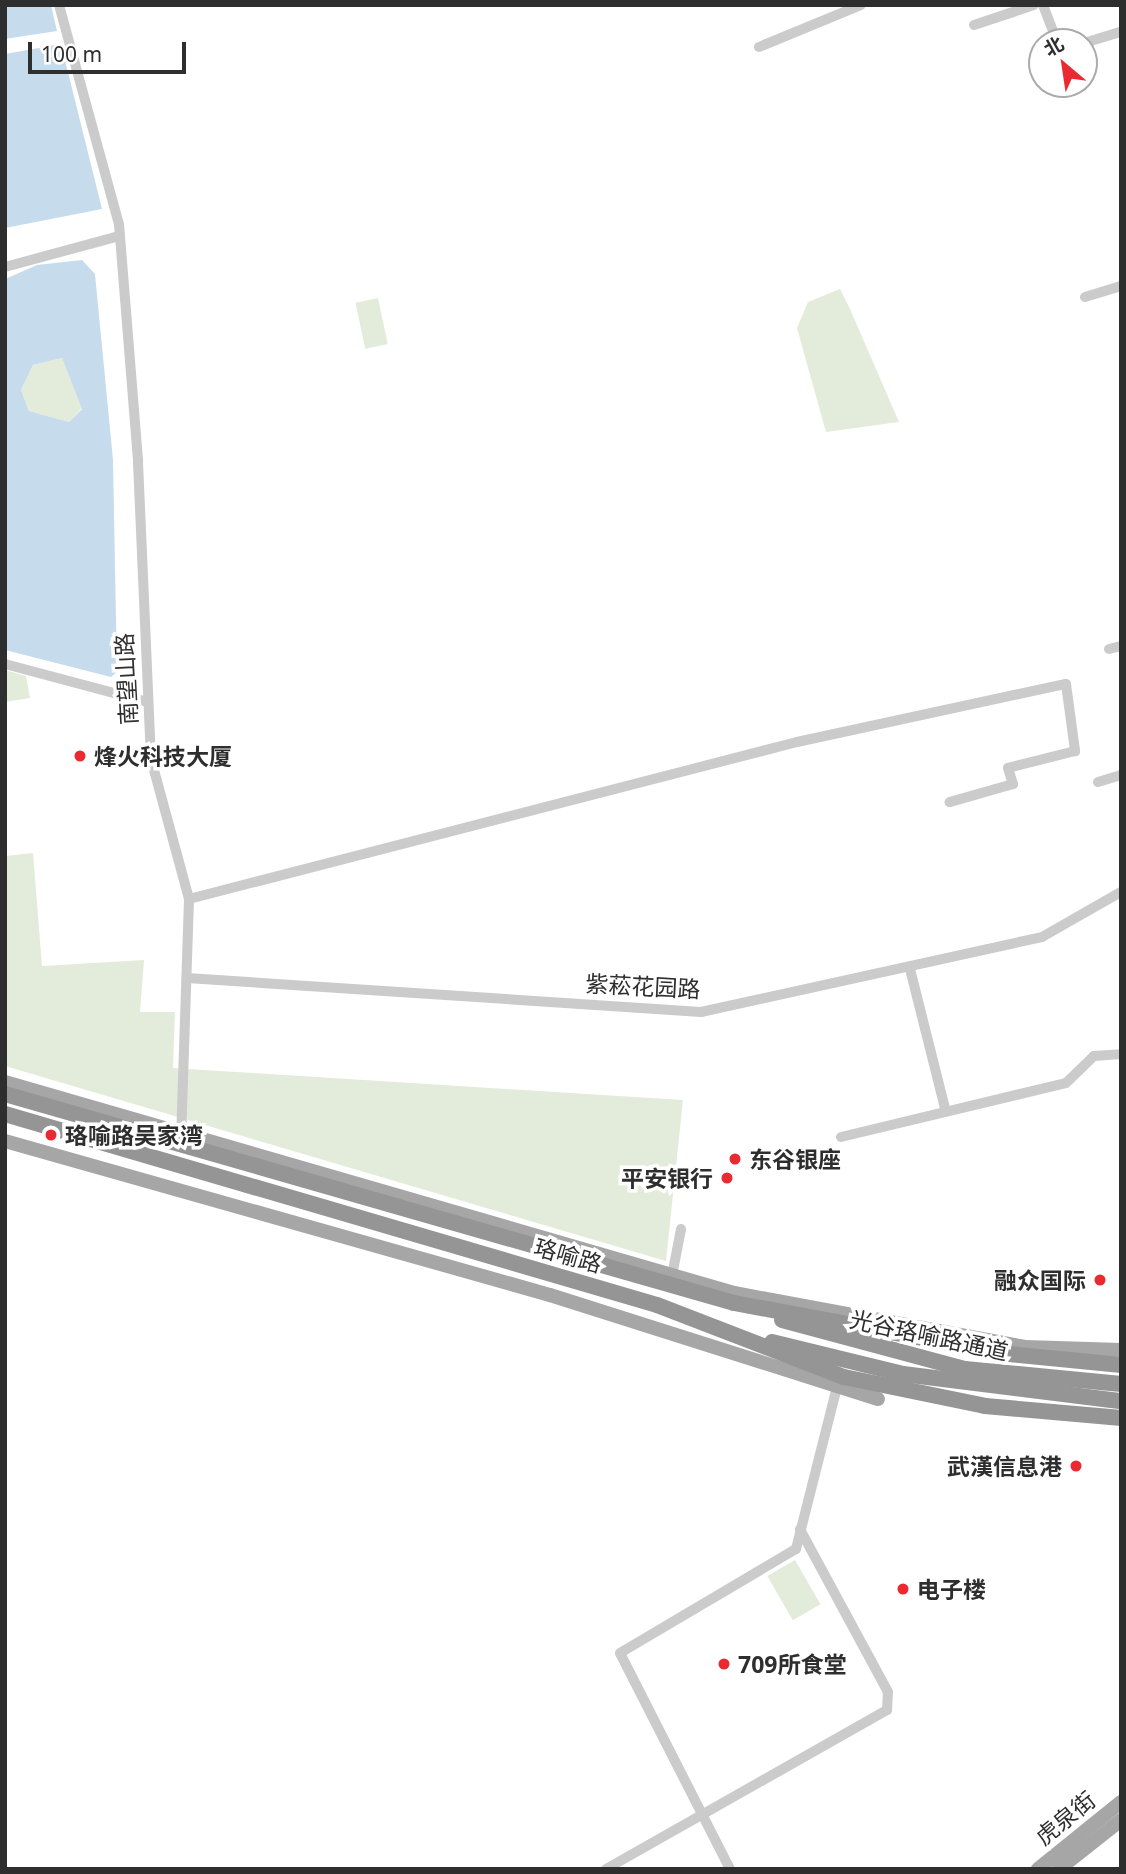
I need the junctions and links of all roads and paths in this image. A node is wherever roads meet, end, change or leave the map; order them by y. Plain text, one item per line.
1 (59, 5) edge
2 (862, 5) edge
3 (1034, 5) edge
4 (1043, 5) edge
5 (1020, 7) edge
6 (974, 25) dead end
7 (1052, 28) edge
8 (1121, 32) edge
9 (1098, 39) edge
10 (759, 47) dead end
11 (119, 236) junction
12 (5, 267) edge
13 (1121, 286) edge
14 (1085, 297) dead end
15 (5, 664) edge
16 (148, 702) junction
17 (1121, 775) edge
18 (1098, 782) dead end
19 (950, 802) dead end
20 (1121, 892) edge
21 (189, 899) junction
22 (910, 969) junction
23 (187, 978) junction
24 (1121, 1054) edge
25 (5, 1082) edge
26 (5, 1094) edge
27 (946, 1112) junction
28 (5, 1114) edge
29 (841, 1137) dead end
30 (181, 1139) junction
31 (5, 1142) edge
32 (681, 1229) dead end
33 (671, 1280) junction
34 (734, 1303) junction
35 (735, 1333) junction
36 (1121, 1350) edge
37 (1121, 1365) edge
38 (838, 1381) junction
39 (1121, 1384) edge
40 (878, 1399) dead end
41 (1121, 1401) edge
42 (1121, 1418) edge
43 (797, 1525) junction
44 (1121, 1802) edge
45 (701, 1815) junction
46 (1121, 1820) edge
47 (606, 1869) edge
48 (730, 1869) edge
49 (1038, 1869) edge
50 (1059, 1869) edge

1 - 11 street, 南望山路
2 - 10 street
3 - 5 street
4 - 7 street
5 - 6 street
8 - 9 street
11 - 12 street
11 - 16 street, 南望山路
13 - 14 street
15 - 16 street
16 - 21 street, 南望山路
17 - 18 street
19 - 21 street
20 - 22 street, 紫菘花园路
21 - 23 street, 南望山路
22 - 23 street, 紫菘花园路
22 - 27 street
23 - 30 street, 南望山路
24 - 27 street
25 - 30 main road
26 - 30 highway, 珞喻路
27 - 29 street
28 - 35 highway, 珞喻路
30 - 33 highway, 珞喻路
31 - 38 main road
32 - 33 street
33 - 34 highway, 珞喻路
33 - 36 main road
34 - 37 highway, 珞喻路
34 - 39 highway, 光谷珞喻路通道
35 - 38 highway, 珞喻路
35 - 41 highway, 光谷珞喻路通道
38 - 40 main road
38 - 42 highway, 珞喻路
38 - 43 street
43 - 45 street
43 - 45 street
44 - 49 main road, 虎泉街
45 - 47 street
45 - 48 street
46 - 50 main road, 虎泉街

